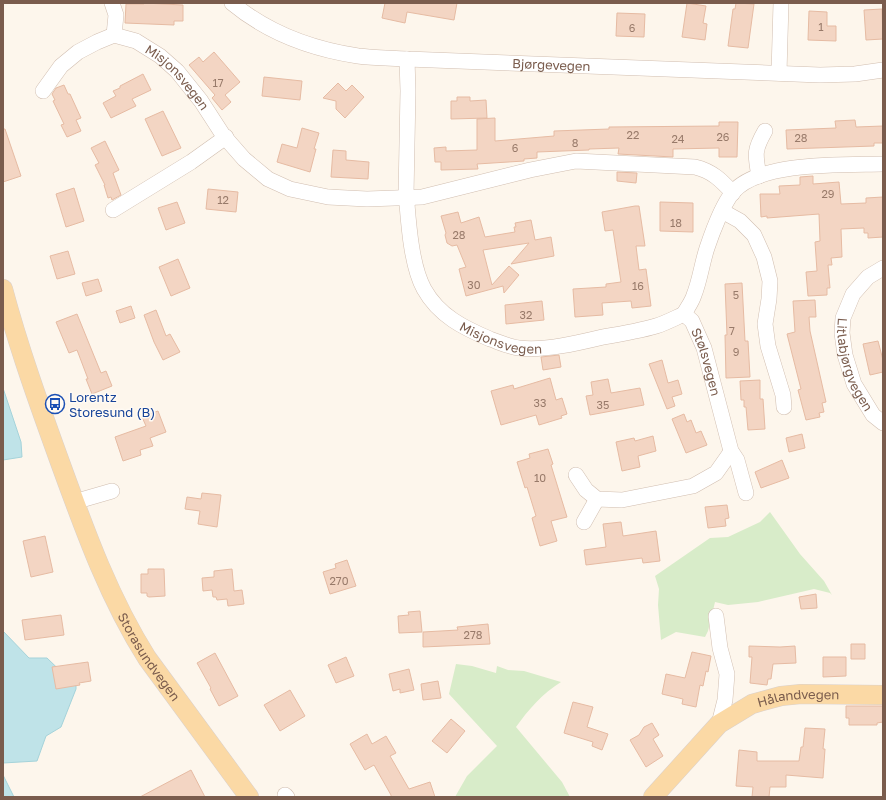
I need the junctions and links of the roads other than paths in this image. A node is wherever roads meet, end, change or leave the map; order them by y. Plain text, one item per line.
1 (112, 3) edge
2 (232, 3) edge
3 (782, 3) edge
4 (114, 35) junction
5 (407, 59) junction
6 (883, 70) edge
7 (780, 73) junction
8 (43, 90) dead end
9 (765, 131) dead end
10 (226, 137) junction
11 (883, 164) edge
12 (760, 176) junction
13 (733, 193) junction
14 (410, 198) junction
15 (113, 210) dead end
16 (722, 211) junction
17 (883, 268) edge
18 (3, 290) edge
19 (684, 314) junction
20 (784, 407) dead end
21 (883, 423) edge
22 (731, 451) junction
23 (576, 475) dead end
24 (112, 491) dead end
25 (746, 493) dead end
26 (597, 499) junction
27 (74, 502) junction
28 (584, 522) dead end
29 (716, 616) dead end
30 (883, 695) edge
31 (719, 724) junction
32 (249, 797) edge
33 (653, 797) edge

1 - 4 street
2 - 5 street, Bjørgevegen
3 - 7 street
4 - 8 street
4 - 10 street, Misjonsvegen
5 - 7 street, Bjørgevegen
5 - 14 street, Misjonsvegen
6 - 7 street, Bjørgevegen
9 - 12 street
10 - 14 street, Misjonsvegen
10 - 15 street
11 - 12 street, Stølsvegen
12 - 13 street, Stølsvegen
13 - 14 street, Misjonsvegen
13 - 16 street, Stølsvegen
14 - 19 street, Misjonsvegen
16 - 19 street, Stølsvegen
16 - 20 street
17 - 21 street, Litlabjørgvegen
18 - 27 main road, Storasundvegen
19 - 22 street, Stølsvegen
22 - 25 street, Stølsvegen
22 - 26 street
23 - 26 street
24 - 27 street
26 - 28 street
27 - 32 main road, Storasundvegen
29 - 31 street, Hålandvegen
30 - 31 main road, Hålandvegen
31 - 33 main road, Hålandvegen

